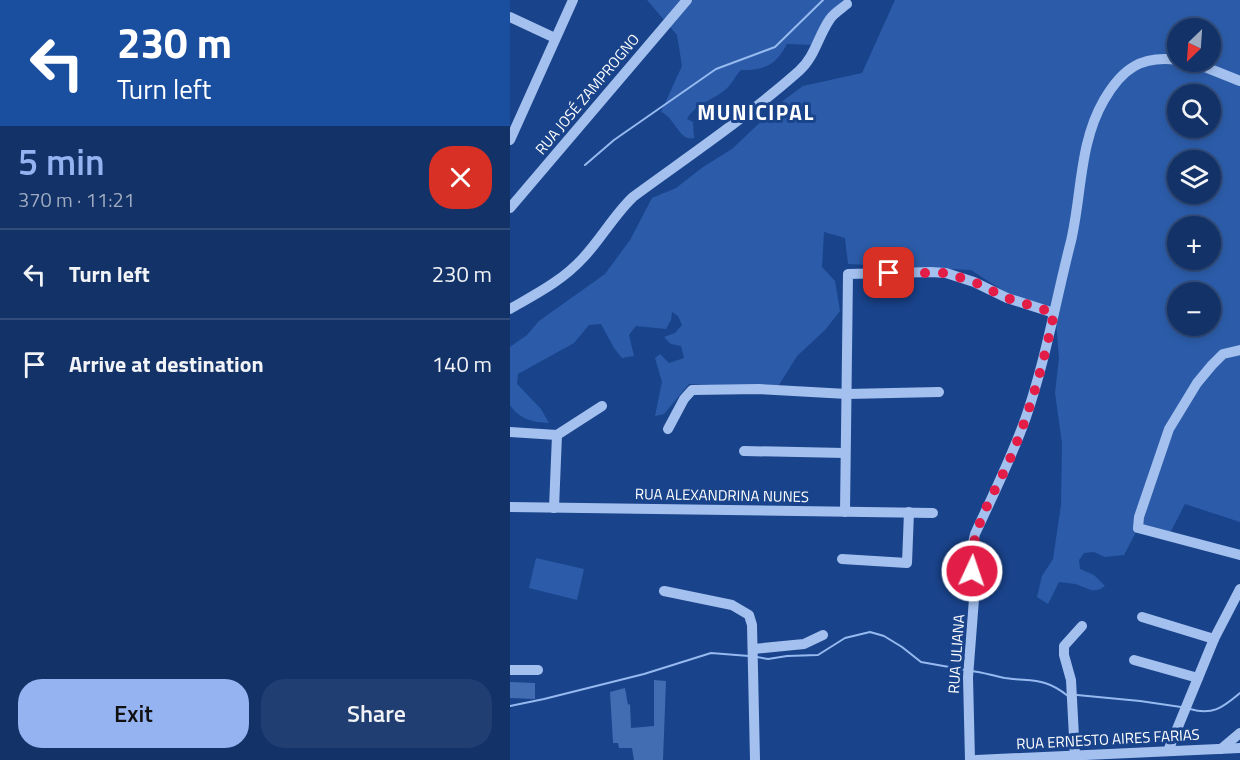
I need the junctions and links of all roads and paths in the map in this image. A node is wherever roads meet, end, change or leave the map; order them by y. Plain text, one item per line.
1 (573, 0) edge
2 (687, 0) edge
3 (847, 4) dead end
4 (510, 17) edge
5 (555, 38) junction
6 (1167, 60) edge
7 (1218, 72) edge
8 (1240, 81) edge
9 (510, 140) edge
10 (510, 208) edge
11 (510, 309) edge
12 (1054, 313) junction
13 (1240, 350) edge
14 (939, 392) dead end
15 (847, 394) junction
16 (602, 406) dead end
17 (668, 429) dead end
18 (510, 432) edge
19 (557, 435) junction
20 (744, 451) dead end
21 (845, 453) junction
22 (510, 507) edge
23 (554, 508) junction
24 (845, 512) junction
25 (909, 512) junction
26 (933, 513) dead end
27 (1240, 555) edge
28 (842, 559) dead end
29 (1240, 589) edge
30 (664, 591) dead end
31 (1142, 617) dead end
32 (1082, 626) dead end
33 (823, 635) dead end
34 (1214, 639) junction
35 (753, 654) junction
36 (1134, 660) dead end
37 (510, 670) edge
38 (538, 670) dead end
39 (1198, 678) junction
40 (1240, 733) edge
41 (1240, 748) edge
42 (1221, 749) junction
43 (1168, 751) junction
44 (1076, 756) junction
45 (755, 760) edge
46 (970, 760) edge
47 (976, 760) edge

1 - 5 street
2 - 10 street, RUA JOSÉ ZAMPROGNO
3 - 11 street
4 - 5 street
5 - 9 street
6 - 12 street, RUA ULIANA
7 - 8 street
12 - 15 street
12 - 46 street, RUA ULIANA
13 - 27 street
14 - 15 street
15 - 17 street
15 - 21 street
16 - 19 street
18 - 19 street
19 - 23 street
20 - 21 street
21 - 24 street
22 - 23 street, RUA ALEXANDRINA NUNES
23 - 24 street, RUA ALEXANDRINA NUNES
24 - 25 street, RUA ALEXANDRINA NUNES
25 - 26 street, RUA ALEXANDRINA NUNES
25 - 28 street
29 - 34 street
30 - 35 street
31 - 34 street
32 - 44 street
33 - 35 street
34 - 39 street
35 - 45 street
36 - 39 street
37 - 38 street
39 - 43 street
40 - 42 street
41 - 42 street, RUA ERNESTO AIRES FARIAS
42 - 43 street, RUA ERNESTO AIRES FARIAS
43 - 44 street, RUA ERNESTO AIRES FARIAS
44 - 47 street, RUA ERNESTO AIRES FARIAS

